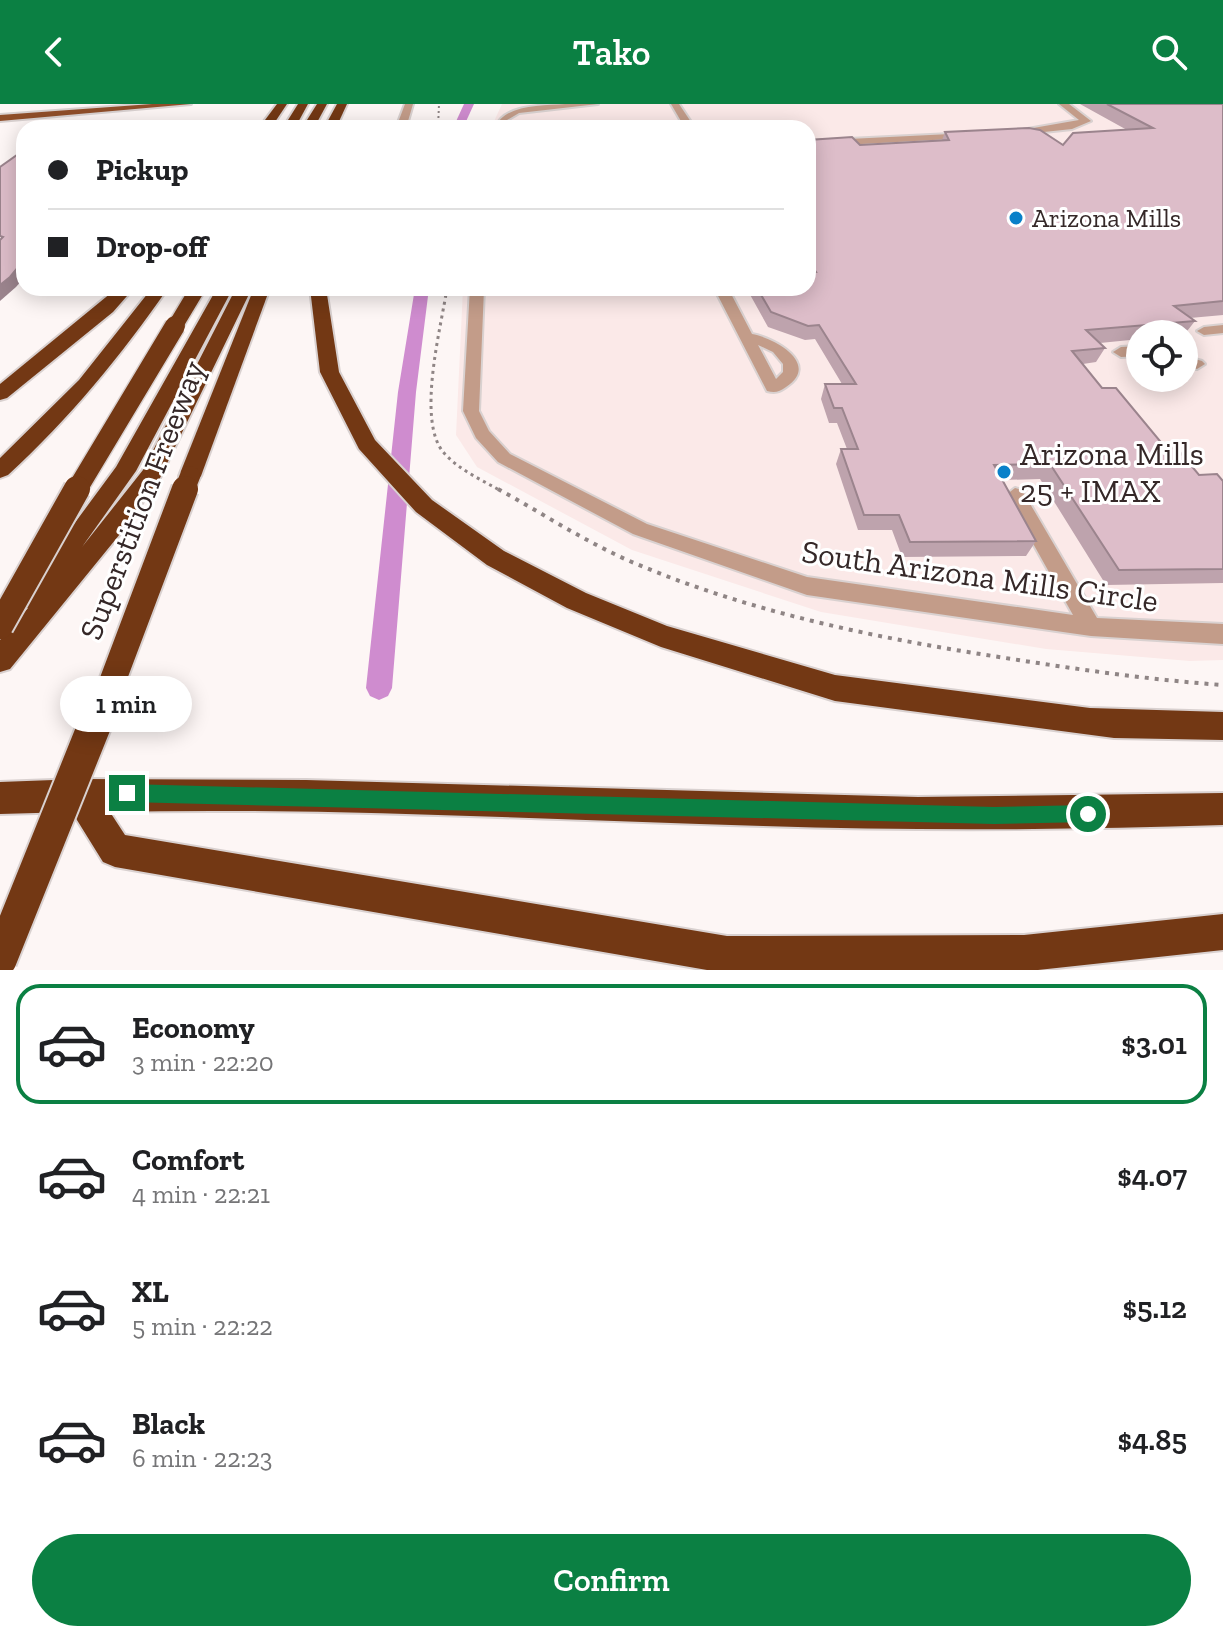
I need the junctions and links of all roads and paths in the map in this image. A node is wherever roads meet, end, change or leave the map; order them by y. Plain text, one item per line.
1 (187, 104) edge
2 (282, 104) edge
3 (594, 104) edge
4 (1063, 104) edge
5 (101, 108) edge
6 (0, 118) edge
7 (270, 120) edge
8 (503, 120) edge
9 (1080, 130) junction
10 (999, 133) edge
11 (975, 134) edge
12 (1071, 139) edge
13 (890, 142) junction
14 (816, 144) edge
15 (923, 146) edge
16 (862, 152) edge
17 (118, 296) edge
18 (154, 296) edge
19 (193, 296) edge
20 (221, 296) edge
21 (240, 296) edge
22 (259, 296) edge
23 (318, 296) edge
24 (477, 296) edge
25 (725, 296) edge
26 (1223, 329) edge
27 (1204, 331) dead end
28 (745, 337) junction
29 (1121, 352) dead end
30 (1126, 352) edge
31 (0, 394) edge
32 (0, 470) edge
33 (1015, 495) edge
34 (0, 625) edge
35 (1091, 627) junction
36 (1223, 634) edge
37 (0, 660) edge
38 (1223, 726) edge
39 (80, 795) junction
40 (0, 798) edge
41 (1223, 809) edge
42 (1223, 932) edge
43 (0, 960) edge

1 - 5 main road
2 - 7 highway
3 - 8 street
4 - 9 street
5 - 6 main road
9 - 10 street
9 - 12 street
11 - 13 street
13 - 14 street
13 - 15 street
13 - 16 street
17 - 31 highway
18 - 32 highway
19 - 34 highway, bridge
20 - 34 highway, bridge
21 - 37 highway
22 - 43 highway, Superstition Freeway, bridge
23 - 38 highway
24 - 35 street, South Arizona Mills Circle
25 - 28 street
26 - 27 street
28 - 28 street
29 - 30 street
33 - 35 street
35 - 36 street, South Arizona Mills Circle
39 - 40 highway
39 - 41 highway
39 - 42 highway

